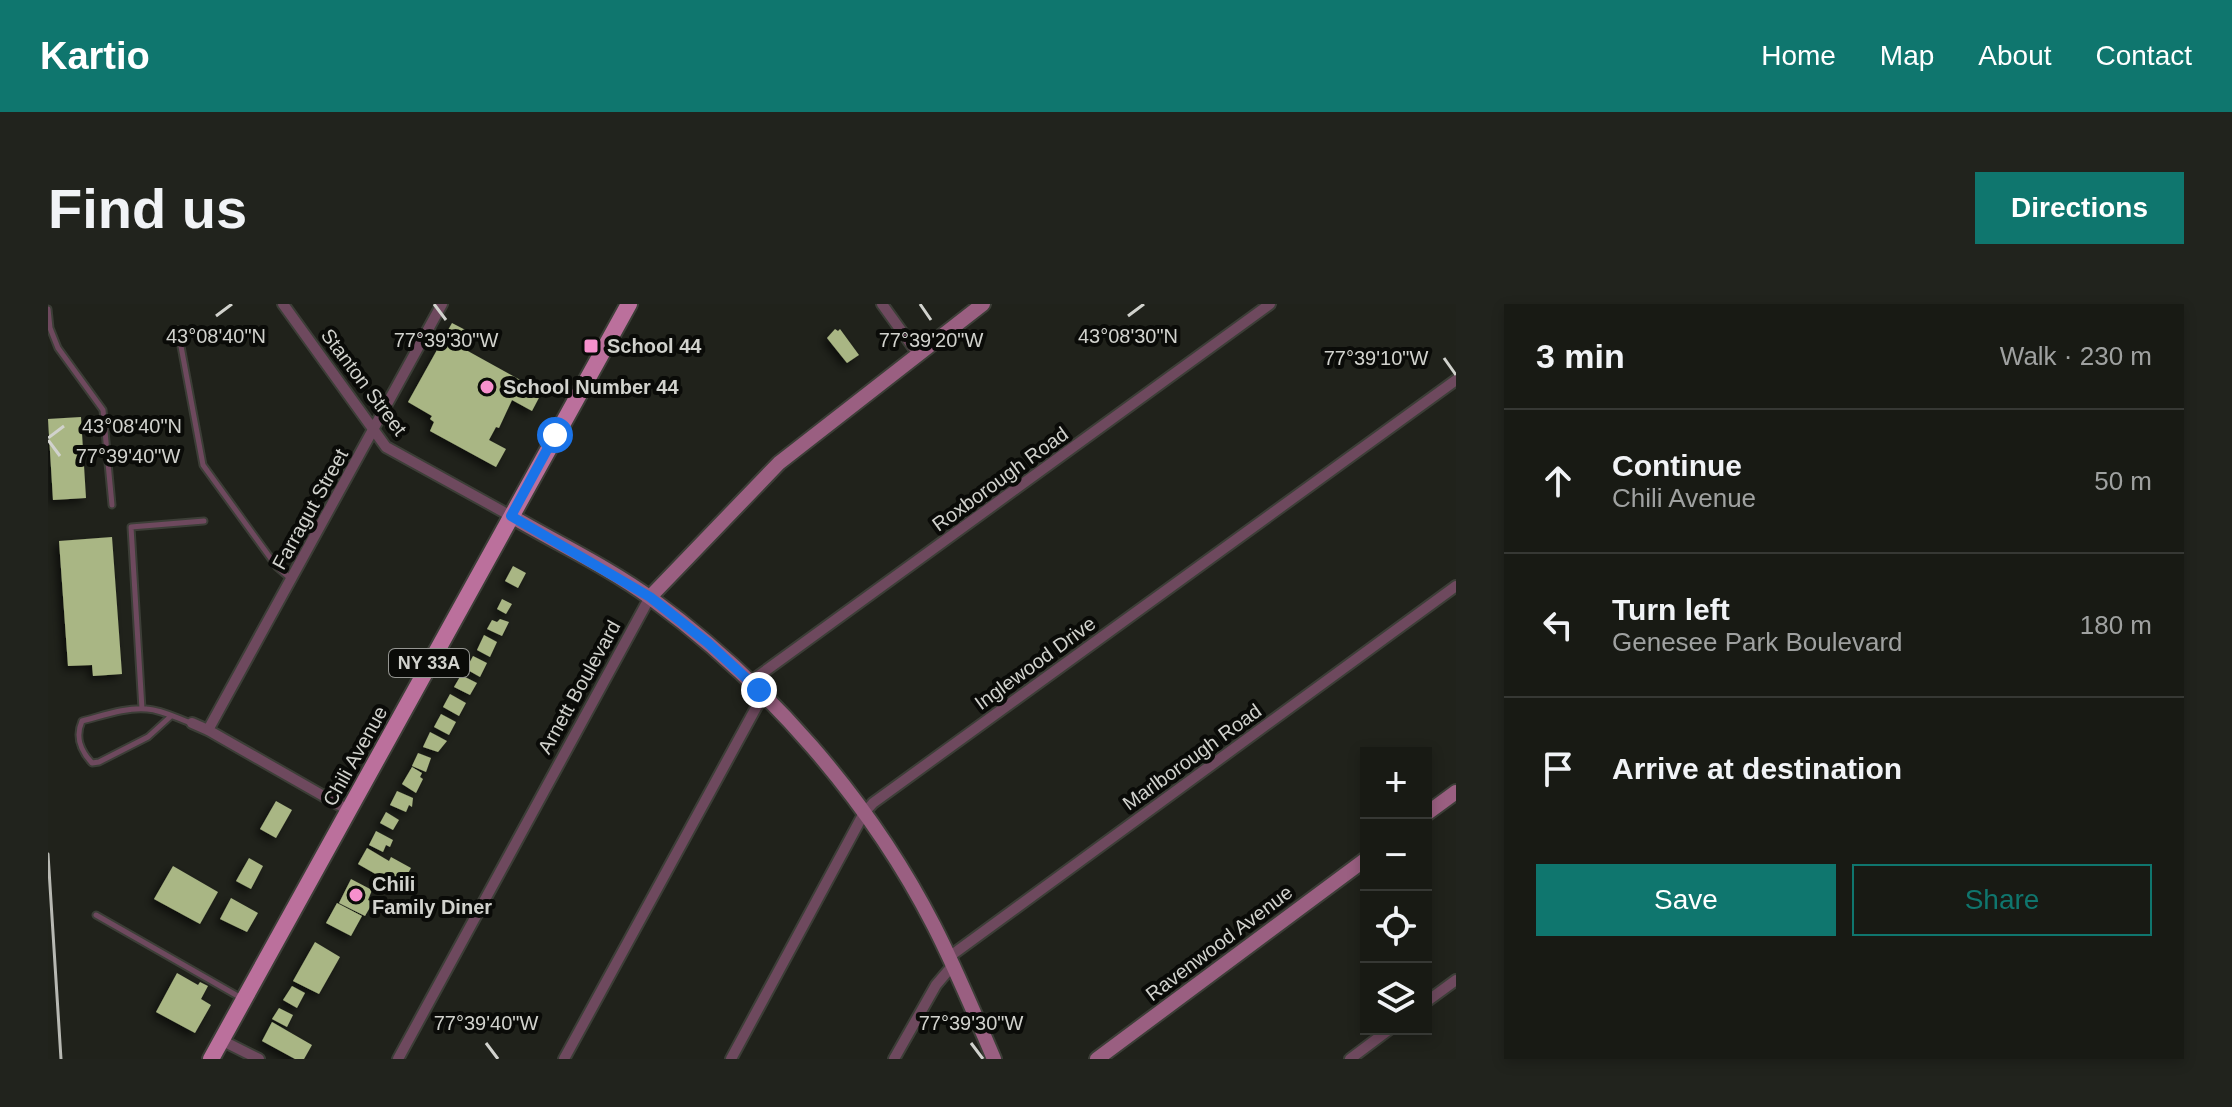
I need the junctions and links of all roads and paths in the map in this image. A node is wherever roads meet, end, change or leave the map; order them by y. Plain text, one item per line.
1 (283, 304) edge
2 (442, 304) edge
3 (629, 304) edge
4 (882, 304) edge
5 (983, 304) edge
6 (1270, 304) edge
7 (48, 309) edge
8 (178, 330) dead end
9 (918, 354) junction
10 (1456, 380) edge
11 (373, 430) junction
12 (112, 505) dead end
13 (511, 516) junction
14 (204, 521) dead end
15 (292, 580) junction
16 (1456, 586) edge
17 (650, 597) junction
18 (750, 682) junction
19 (763, 695) junction
20 (142, 709) junction
21 (171, 716) junction
22 (192, 723) joint
23 (208, 730) junction
24 (1456, 792) edge
25 (348, 810) junction
26 (1432, 810) edge
27 (864, 813) junction
28 (1360, 863) edge
29 (96, 915) dead end
30 (951, 961) junction
31 (1456, 980) edge
32 (1432, 998) edge
33 (244, 999) junction
34 (1382, 1035) edge
35 (221, 1040) junction
36 (211, 1059) edge
37 (259, 1059) edge
38 (398, 1059) edge
39 (564, 1059) edge
40 (731, 1059) edge
41 (894, 1059) edge
42 (994, 1059) edge
43 (1097, 1059) edge
44 (1350, 1059) edge

1 - 11 street, Stanton Street
2 - 11 street, Farragut Street
3 - 13 main road, Chili Avenue / NY 33A
4 - 9 street
5 - 9 street, Arnett Boulevard
6 - 18 street, Roxborough Road
7 - 12 lane
8 - 15 lane
9 - 17 street, Arnett Boulevard
10 - 27 street, Inglewood Drive
11 - 13 street, Stanton Street
11 - 15 street, Farragut Street
13 - 17 street
13 - 25 main road, Chili Avenue / NY 33A
14 - 20 lane
15 - 23 street, Farragut Street
16 - 30 street, Marlborough Road
17 - 18 street
17 - 38 street, Arnett Boulevard
18 - 19 street
19 - 27 street
19 - 39 street
20 - 21 lane
20 - 21 lane
21 - 22 lane
22 - 23 street
23 - 25 street
24 - 26 street
25 - 33 main road, Chili Avenue / NY 33A
27 - 30 street
27 - 40 street, Inglewood Drive
28 - 43 street, Ravenwood Avenue
29 - 33 lane
30 - 41 street, Marlborough Road
30 - 42 street
31 - 32 street
33 - 35 main road, Chili Avenue / NY 33A
34 - 44 street
35 - 36 main road, Chili Avenue / NY 33A
35 - 37 street

